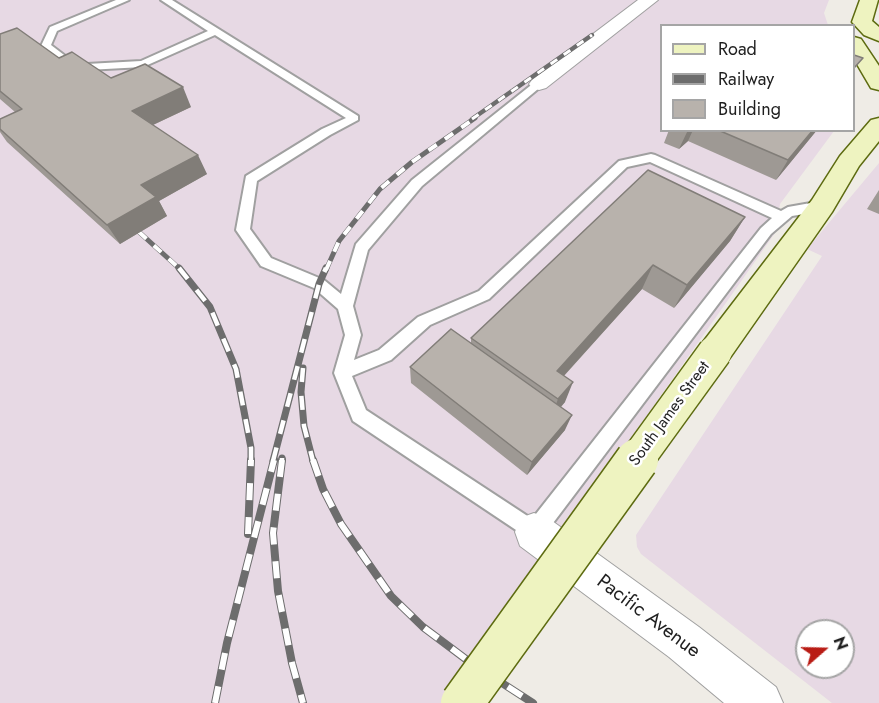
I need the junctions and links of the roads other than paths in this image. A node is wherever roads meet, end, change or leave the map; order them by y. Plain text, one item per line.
1 (124, 0) edge
2 (166, 0) edge
3 (649, 0) edge
4 (869, 0) edge
5 (215, 31) junction
6 (879, 36) edge
7 (855, 43) edge
8 (855, 44) edge
9 (879, 56) edge
10 (879, 83) edge
11 (539, 84) joint
12 (879, 125) edge
13 (822, 206) junction
14 (782, 218) junction
15 (345, 306) junction
16 (342, 373) junction
17 (534, 532) junction
18 (462, 703) edge
19 (760, 703) edge

1 - 5 lane
2 - 5 lane
3 - 11 street
4 - 6 main road
5 - 15 lane
7 - 9 main road
8 - 10 main road
11 - 15 lane
12 - 13 main road, South James Street
13 - 14 lane
13 - 18 main road, South James Street, bridge
14 - 16 lane
14 - 17 lane
15 - 16 lane
16 - 17 lane
17 - 19 street, Pacific Avenue

